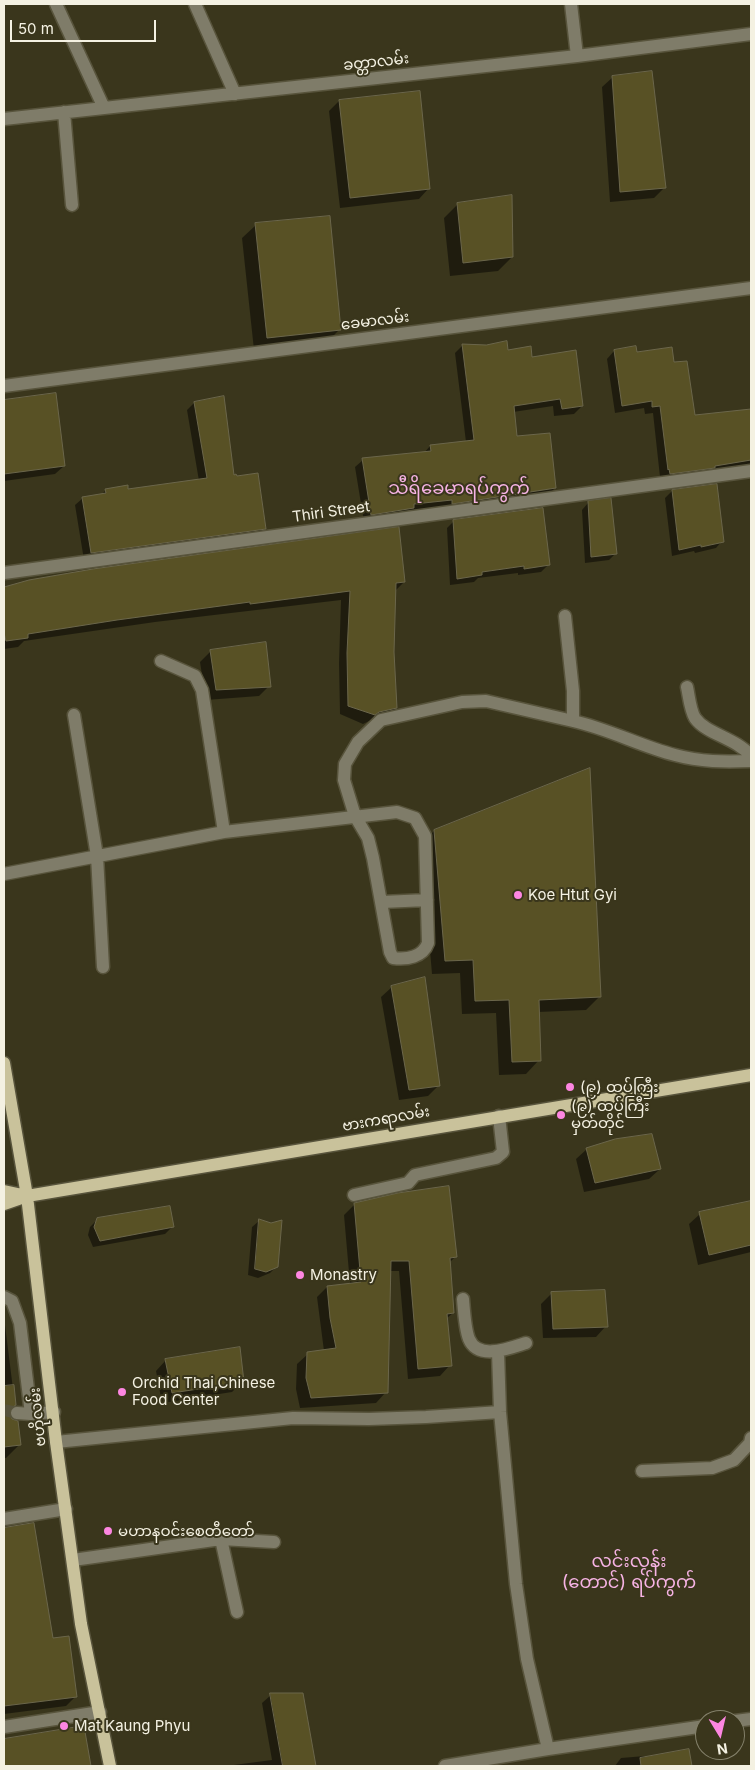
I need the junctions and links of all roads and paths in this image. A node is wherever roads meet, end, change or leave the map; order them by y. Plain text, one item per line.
1 (56, 4) edge
2 (195, 4) edge
3 (571, 4) edge
4 (751, 34) edge
5 (577, 56) junction
6 (235, 94) junction
7 (104, 108) junction
8 (64, 112) junction
9 (4, 118) edge
10 (72, 205) dead end
11 (751, 288) edge
12 (4, 386) edge
13 (751, 471) edge
14 (4, 573) edge
15 (565, 616) dead end
16 (161, 661) dead end
17 (687, 687) dead end
18 (74, 715) dead end
19 (573, 721) junction
20 (751, 756) edge
21 (751, 762) edge
22 (355, 816) junction
23 (224, 832) junction
24 (97, 856) junction
25 (4, 874) edge
26 (427, 900) junction
27 (382, 902) junction
28 (103, 967) dead end
29 (4, 1063) edge
30 (751, 1075) edge
31 (499, 1116) junction
32 (4, 1190) edge
33 (354, 1195) dead end
34 (27, 1196) junction
35 (4, 1204) edge
36 (4, 1297) edge
37 (463, 1300) dead end
38 (526, 1343) dead end
39 (498, 1352) junction
40 (54, 1412) junction
41 (500, 1412) junction
42 (17, 1413) tunnel mouth
43 (31, 1414) junction
44 (751, 1438) edge
45 (56, 1442) junction
46 (642, 1472) dead end
47 (66, 1509) junction
48 (4, 1518) edge
49 (221, 1539) junction
50 (274, 1542) dead end
51 (73, 1560) junction
52 (237, 1612) dead end
53 (100, 1712) junction
54 (4, 1727) edge
55 (695, 1727) edge
56 (548, 1748) junction
57 (110, 1766) edge
58 (445, 1766) edge

1 - 7 street
2 - 6 street
3 - 5 street
4 - 5 street, ခတ္တာလမ်း
5 - 6 street, ခတ္တာလမ်း
6 - 7 street, ခတ္တာလမ်း
7 - 8 street, ခတ္တာလမ်း
8 - 9 street, ခတ္တာလမ်း
8 - 10 street
11 - 12 street, ခေမာလမ်း
13 - 14 street, Thiri Street
15 - 19 street
16 - 23 street
17 - 20 street
18 - 24 street
19 - 21 street
19 - 22 street
22 - 23 street
22 - 26 street
22 - 27 street
23 - 24 street
24 - 25 street
24 - 28 street
26 - 27 street
26 - 27 street
29 - 34 main road, ဗဟိုလမ်း
30 - 31 main road, ဗားကရာလမ်း
31 - 33 street
31 - 34 main road, ဗားကရာလမ်း
32 - 34 main road, ဗားကရာလမ်း
34 - 35 main road, ဗားကရာလမ်း
34 - 40 main road, ဗဟိုလမ်း
36 - 43 street
37 - 39 street
38 - 39 street
39 - 41 street
40 - 43 street
40 - 45 main road, ဗဟိုလမ်း
41 - 45 street
41 - 56 street
42 - 43 street
44 - 46 street
45 - 47 main road, ဗဟိုလမ်း
47 - 48 street
47 - 51 main road, ဗဟိုလမ်း
49 - 50 street
49 - 51 street
49 - 52 street
51 - 53 main road, ဗဟိုလမ်း
53 - 54 street
53 - 57 main road, ဗဟိုလမ်း
55 - 56 street
56 - 58 street

